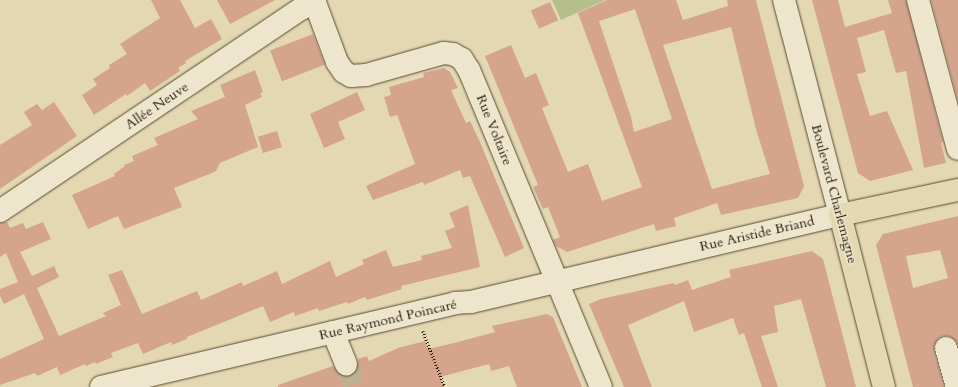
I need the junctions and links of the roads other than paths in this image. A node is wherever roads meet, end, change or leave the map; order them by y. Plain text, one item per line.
1 (784, 0) edge
2 (918, 0) edge
3 (315, 1) edge
4 (958, 149) edge
5 (958, 190) edge
6 (0, 211) edge
7 (840, 215) junction
8 (674, 254) joint
9 (556, 282) junction
10 (333, 332) junction
11 (946, 348) dead end
12 (346, 364) tunnel mouth
13 (101, 387) edge
14 (601, 387) edge
15 (884, 387) edge
16 (957, 387) edge

1 - 7 street, Boulevard Charlemagne
2 - 4 street
3 - 6 street, Allée Neuve
3 - 9 street, Rue Voltaire
5 - 7 main road, Rue Aristide Briand
7 - 8 street, Rue Aristide Briand
7 - 15 main road, Boulevard Charlemagne
8 - 9 street, Rue Raymond Poincaré
9 - 10 street, Rue Raymond Poincaré
9 - 14 street, Rue Voltaire
10 - 12 street
10 - 13 street, Rue Raymond Poincaré
11 - 16 street

